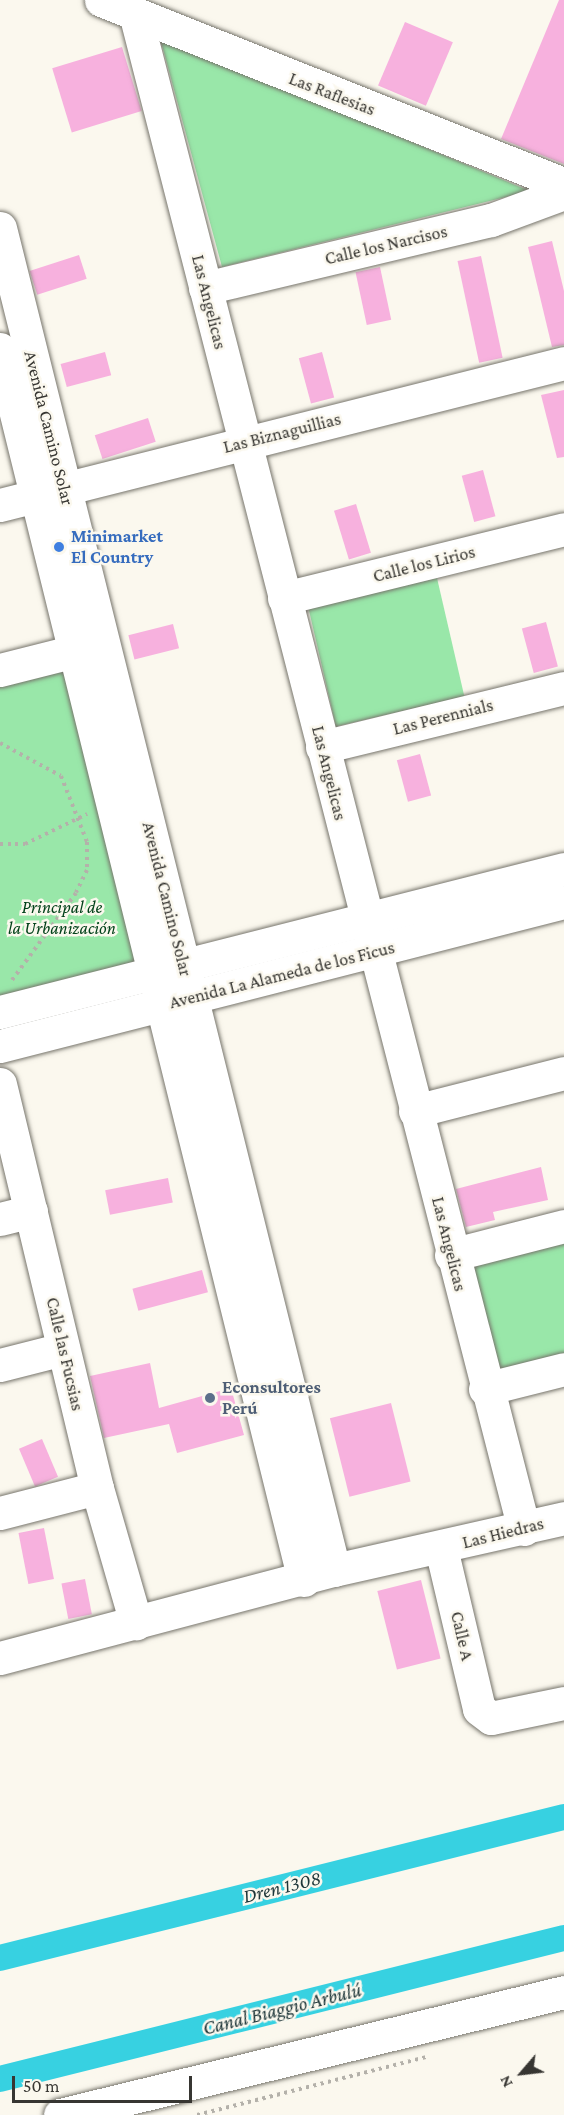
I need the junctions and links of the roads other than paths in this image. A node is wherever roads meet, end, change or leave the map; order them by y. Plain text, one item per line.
1 (100, 0) edge
2 (136, 17) junction
3 (564, 184) edge
4 (564, 194) edge
5 (0, 228) edge
6 (205, 288) junction
7 (0, 349) edge
8 (564, 363) edge
9 (244, 443) junction
10 (50, 492) junction
11 (0, 505) edge
12 (564, 529) edge
13 (284, 598) junction
14 (89, 648) junction
15 (0, 670) edge
16 (564, 688) edge
17 (322, 747) junction
18 (564, 869) edge
19 (564, 902) edge
20 (365, 918) junction
21 (374, 953) junction
22 (168, 968) junction
23 (4, 998) edge
24 (177, 1001) junction
25 (0, 1046) edge
26 (564, 1073) edge
27 (0, 1084) edge
28 (415, 1111) junction
29 (15, 1215) edge
30 (564, 1226) edge
31 (451, 1255) junction
32 (63, 1349) junction
33 (0, 1365) edge
34 (564, 1369) edge
35 (485, 1389) junction
36 (97, 1488) junction
37 (0, 1513) edge
38 (564, 1518) edge
39 (524, 1529) junction
40 (441, 1548) junction
41 (319, 1575) junction
42 (136, 1623) junction
43 (0, 1658) edge
44 (564, 1703) edge
45 (564, 1992) edge
46 (60, 2115) edge

1 - 2 street, Las Raflesias
2 - 3 street, Las Raflesias
2 - 6 street, Las Angelicas
4 - 6 street, Calle los Narcisos
5 - 10 street, Avenida Camino Solar
6 - 9 street, Las Angelicas
7 - 10 street, Avenida Camino Solar
8 - 9 street, Las Biznaguillias
9 - 10 street, Las Biznaguillias
9 - 13 street, Las Angelicas
10 - 11 street, Las Biznaguillias
10 - 14 street, Avenida Camino Solar
12 - 13 street, Calle los Lirios
13 - 17 street, Las Angelicas
14 - 15 street
14 - 22 street, Avenida Camino Solar
16 - 17 street, Las Perennials
17 - 20 street, Las Angelicas
18 - 20 street, Avenida La Alameda de los Ficus
19 - 21 street, Avenida La Alameda de los Ficus
20 - 21 street, Las Angelicas
20 - 22 street, Avenida La Alameda de los Ficus
21 - 24 street, Avenida La Alameda de los Ficus
21 - 28 street, Las Angelicas
22 - 23 street, Avenida La Alameda de los Ficus
22 - 24 street, Avenida Camino Solar
24 - 25 street, Avenida La Alameda de los Ficus
24 - 41 street, Avenida Camino Solar
26 - 28 street
27 - 29 street, Calle las Fucsias
28 - 31 street, Las Angelicas
29 - 32 street, Calle las Fucsias
30 - 31 street
31 - 35 street, Las Angelicas
32 - 33 street
32 - 36 street, Calle las Fucsias
34 - 35 street
35 - 39 street, Las Angelicas
36 - 37 street
36 - 42 street, Calle las Fucsias
38 - 39 street, Las Hiedras
39 - 40 street, Las Hiedras
40 - 41 street, Las Hiedras
40 - 44 street, Calle A
41 - 42 street, Las Hiedras
42 - 43 street, Las Hiedras
45 - 46 street

